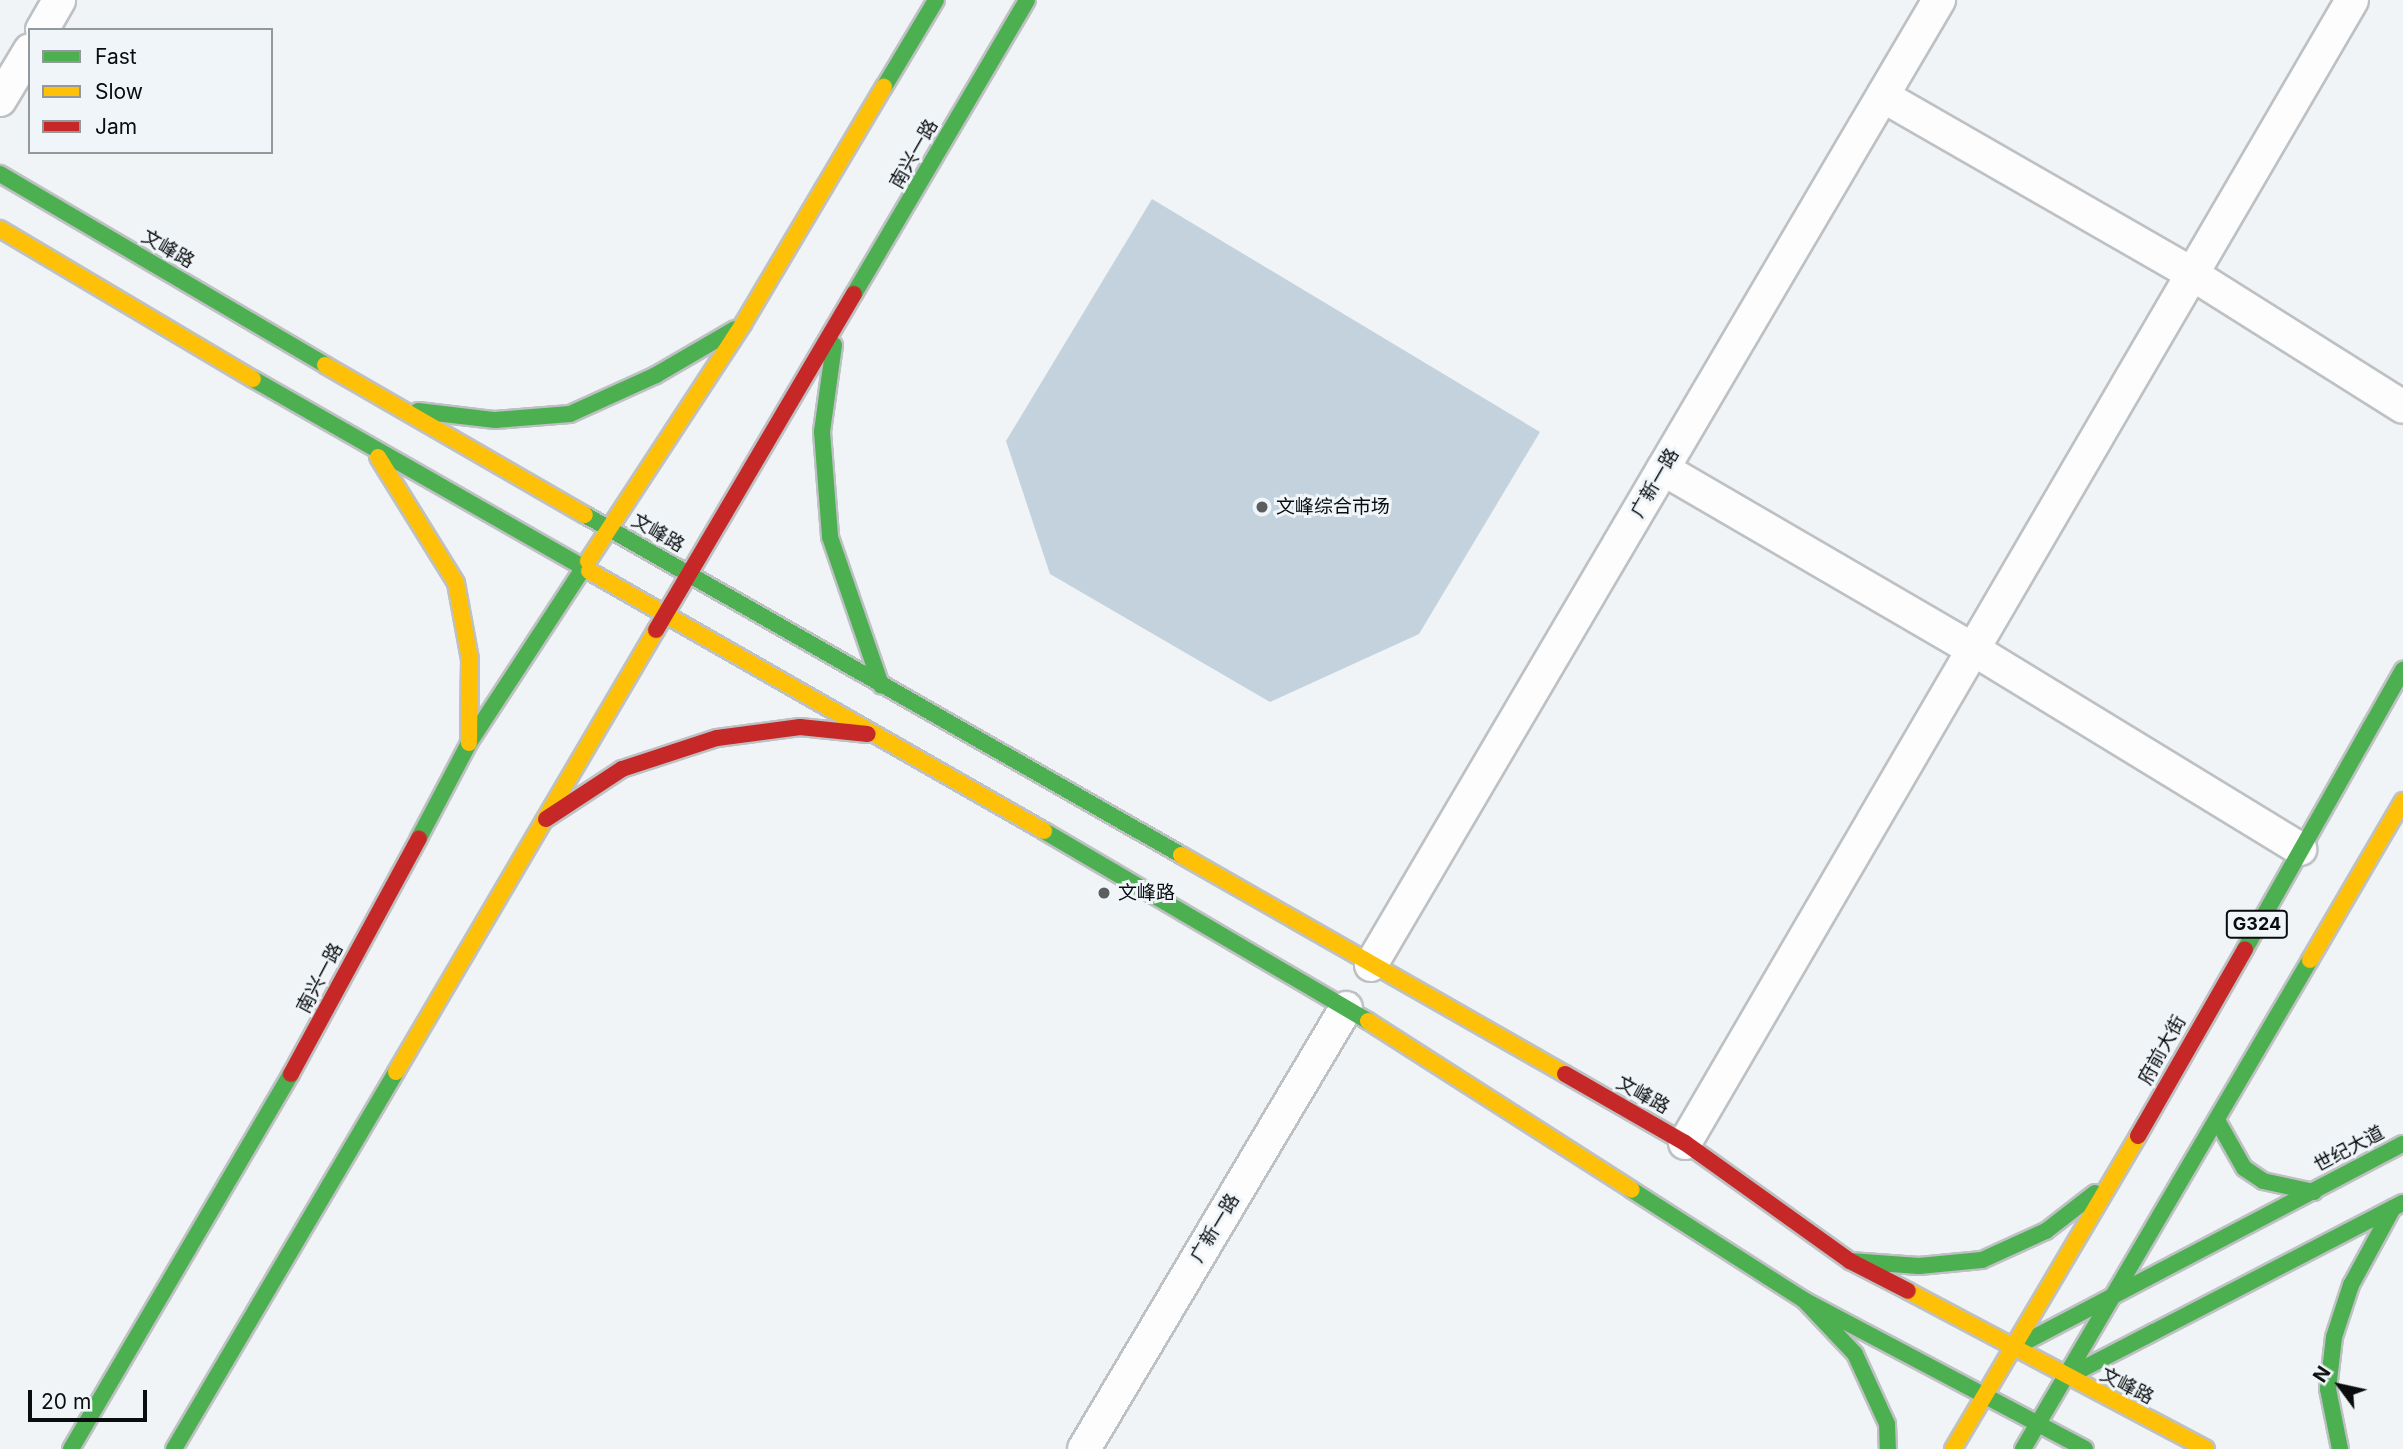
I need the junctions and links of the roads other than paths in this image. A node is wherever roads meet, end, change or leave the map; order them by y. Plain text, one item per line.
1 (60, 0) edge
2 (936, 0) edge
3 (1027, 0) edge
4 (1939, 0) edge
5 (2352, 0) edge
6 (43, 28) edge
7 (28, 53) edge
8 (1883, 96) junction
9 (0, 100) edge
10 (0, 174) edge
11 (0, 229) edge
12 (2192, 274) junction
13 (743, 324) junction
14 (836, 329) junction
15 (2403, 407) edge
16 (400, 409) junction
17 (375, 452) junction
18 (1663, 469) junction
19 (609, 529) junction
20 (583, 568) junction
21 (689, 575) junction
22 (664, 614) junction
23 (1976, 651) junction
24 (2403, 670) edge
25 (881, 685) junction
26 (881, 735) junction
27 (469, 743) junction
28 (2403, 801) edge
29 (539, 824) junction
30 (2300, 849) junction
31 (1371, 965) junction
32 (1346, 1008) junction
33 (2218, 1122) junction
34 (1685, 1143) junction
35 (2403, 1144) edge
36 (2114, 1179) junction
37 (2314, 1192) junction
38 (2398, 1205) edge
39 (1850, 1261) junction
40 (2113, 1298) junction
41 (1804, 1300) junction
42 (2012, 1349) junction
43 (2065, 1378) junction
44 (1984, 1396) junction
45 (2038, 1424) junction
46 (71, 1449) edge
47 (174, 1449) edge
48 (1084, 1449) edge
49 (1888, 1449) edge
50 (1954, 1449) edge
51 (2023, 1449) edge
52 (2085, 1449) edge
53 (2206, 1449) edge
54 (2340, 1449) edge

1 - 6 street
2 - 13 main road
3 - 14 main road, 南兴一路
4 - 8 street, 广新一路
5 - 12 street
7 - 9 street
8 - 12 street
8 - 18 street, 广新一路
10 - 16 main road, 文峰路
11 - 17 main road
12 - 15 street
12 - 23 street
13 - 16 main road
13 - 19 main road, 南兴一路
14 - 21 main road, 南兴一路
14 - 25 main road
16 - 19 main road, 文峰路
17 - 20 main road
17 - 27 main road
18 - 23 street
18 - 31 street, 广新一路
19 - 20 main road, 南兴一路
19 - 21 main road, 文峰路
20 - 22 main road
20 - 27 main road, 南兴一路
21 - 22 main road, 南兴一路
21 - 25 main road, 文峰路
22 - 26 main road
22 - 29 main road
23 - 30 street
23 - 34 street
24 - 30 main road, 府前大街 / G324
25 - 31 main road, 文峰路
26 - 29 main road
26 - 32 main road
27 - 46 main road, 南兴一路
28 - 33 main road
29 - 47 main road
30 - 36 main road, 府前大街 / G324
31 - 34 main road, 文峰路
32 - 41 main road
32 - 48 street, 广新一路
33 - 37 main road
33 - 40 main road
34 - 39 main road, 文峰路
35 - 37 main road, 世纪大道
36 - 39 main road
36 - 42 main road, 府前大街 / G324
37 - 40 main road, 世纪大道
38 - 43 main road
38 - 54 main road
39 - 42 main road, 文峰路
40 - 42 main road, 世纪大道
40 - 43 main road
41 - 44 main road
41 - 49 main road
42 - 43 main road, 文峰路
42 - 44 main road, 府前大街 / G324
43 - 45 main road
43 - 53 main road, 文峰路
44 - 45 main road
44 - 50 main road, 府前大街 / G324
45 - 51 main road
45 - 52 main road

